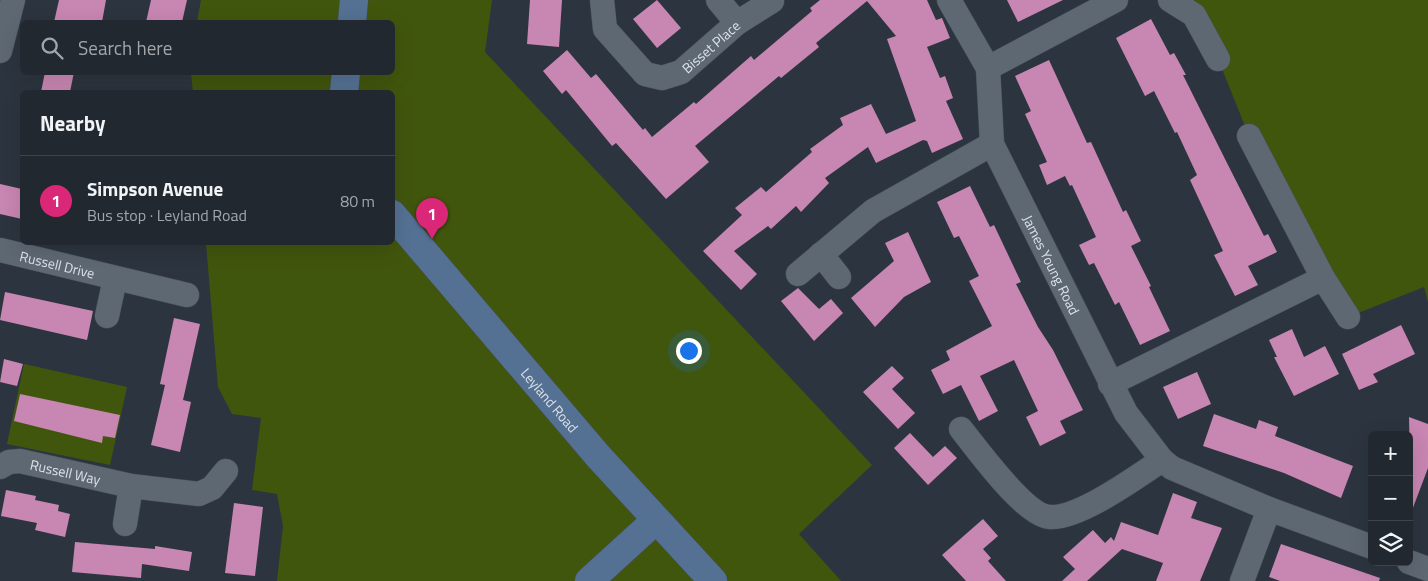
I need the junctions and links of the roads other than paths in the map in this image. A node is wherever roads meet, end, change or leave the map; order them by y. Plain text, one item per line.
1 (13, 0) edge
2 (354, 0) edge
3 (602, 0) edge
4 (718, 0) edge
5 (949, 0) edge
6 (1116, 0) edge
7 (1170, 0) edge
8 (772, 1) edge
9 (352, 20) edge
10 (737, 23) junction
11 (0, 51) edge
12 (1218, 59) dead end
13 (988, 68) junction
14 (346, 75) edge
15 (344, 90) edge
16 (1249, 136) dead end
17 (992, 144) junction
18 (395, 218) edge
19 (0, 250) edge
20 (821, 254) junction
21 (798, 274) dead end
22 (839, 277) dead end
23 (115, 278) junction
24 (1323, 278) junction
25 (187, 295) dead end
26 (107, 316) dead end
27 (1348, 317) dead end
28 (1110, 384) junction
29 (961, 429) dead end
30 (1162, 460) junction
31 (0, 467) edge
32 (226, 471) dead end
33 (130, 486) junction
34 (1269, 509) junction
35 (656, 520) junction
36 (125, 524) dead end
37 (1368, 546) edge
38 (1413, 563) edge
39 (1428, 569) edge
40 (589, 581) edge
41 (713, 581) edge
42 (1242, 581) edge

1 - 11 street
2 - 9 street
3 - 10 street, Bisset Place
4 - 10 street
5 - 13 street, James Young Road
6 - 13 street
7 - 12 street
8 - 10 street, Bisset Place
13 - 17 street, James Young Road
14 - 15 street
16 - 24 street
17 - 20 street
17 - 28 street, James Young Road
18 - 35 street, Leyland Road
19 - 23 street, Russell Drive
20 - 21 street
20 - 22 street
23 - 25 street, Russell Drive
23 - 26 street
24 - 27 street
24 - 28 street
28 - 30 street, James Young Road
29 - 30 street
30 - 34 street, James Young Road
31 - 33 street, Russell Way
32 - 33 street, Russell Way
33 - 36 street
34 - 37 street, James Young Road
34 - 42 street
35 - 40 street
35 - 41 street, Leyland Road
38 - 39 street

